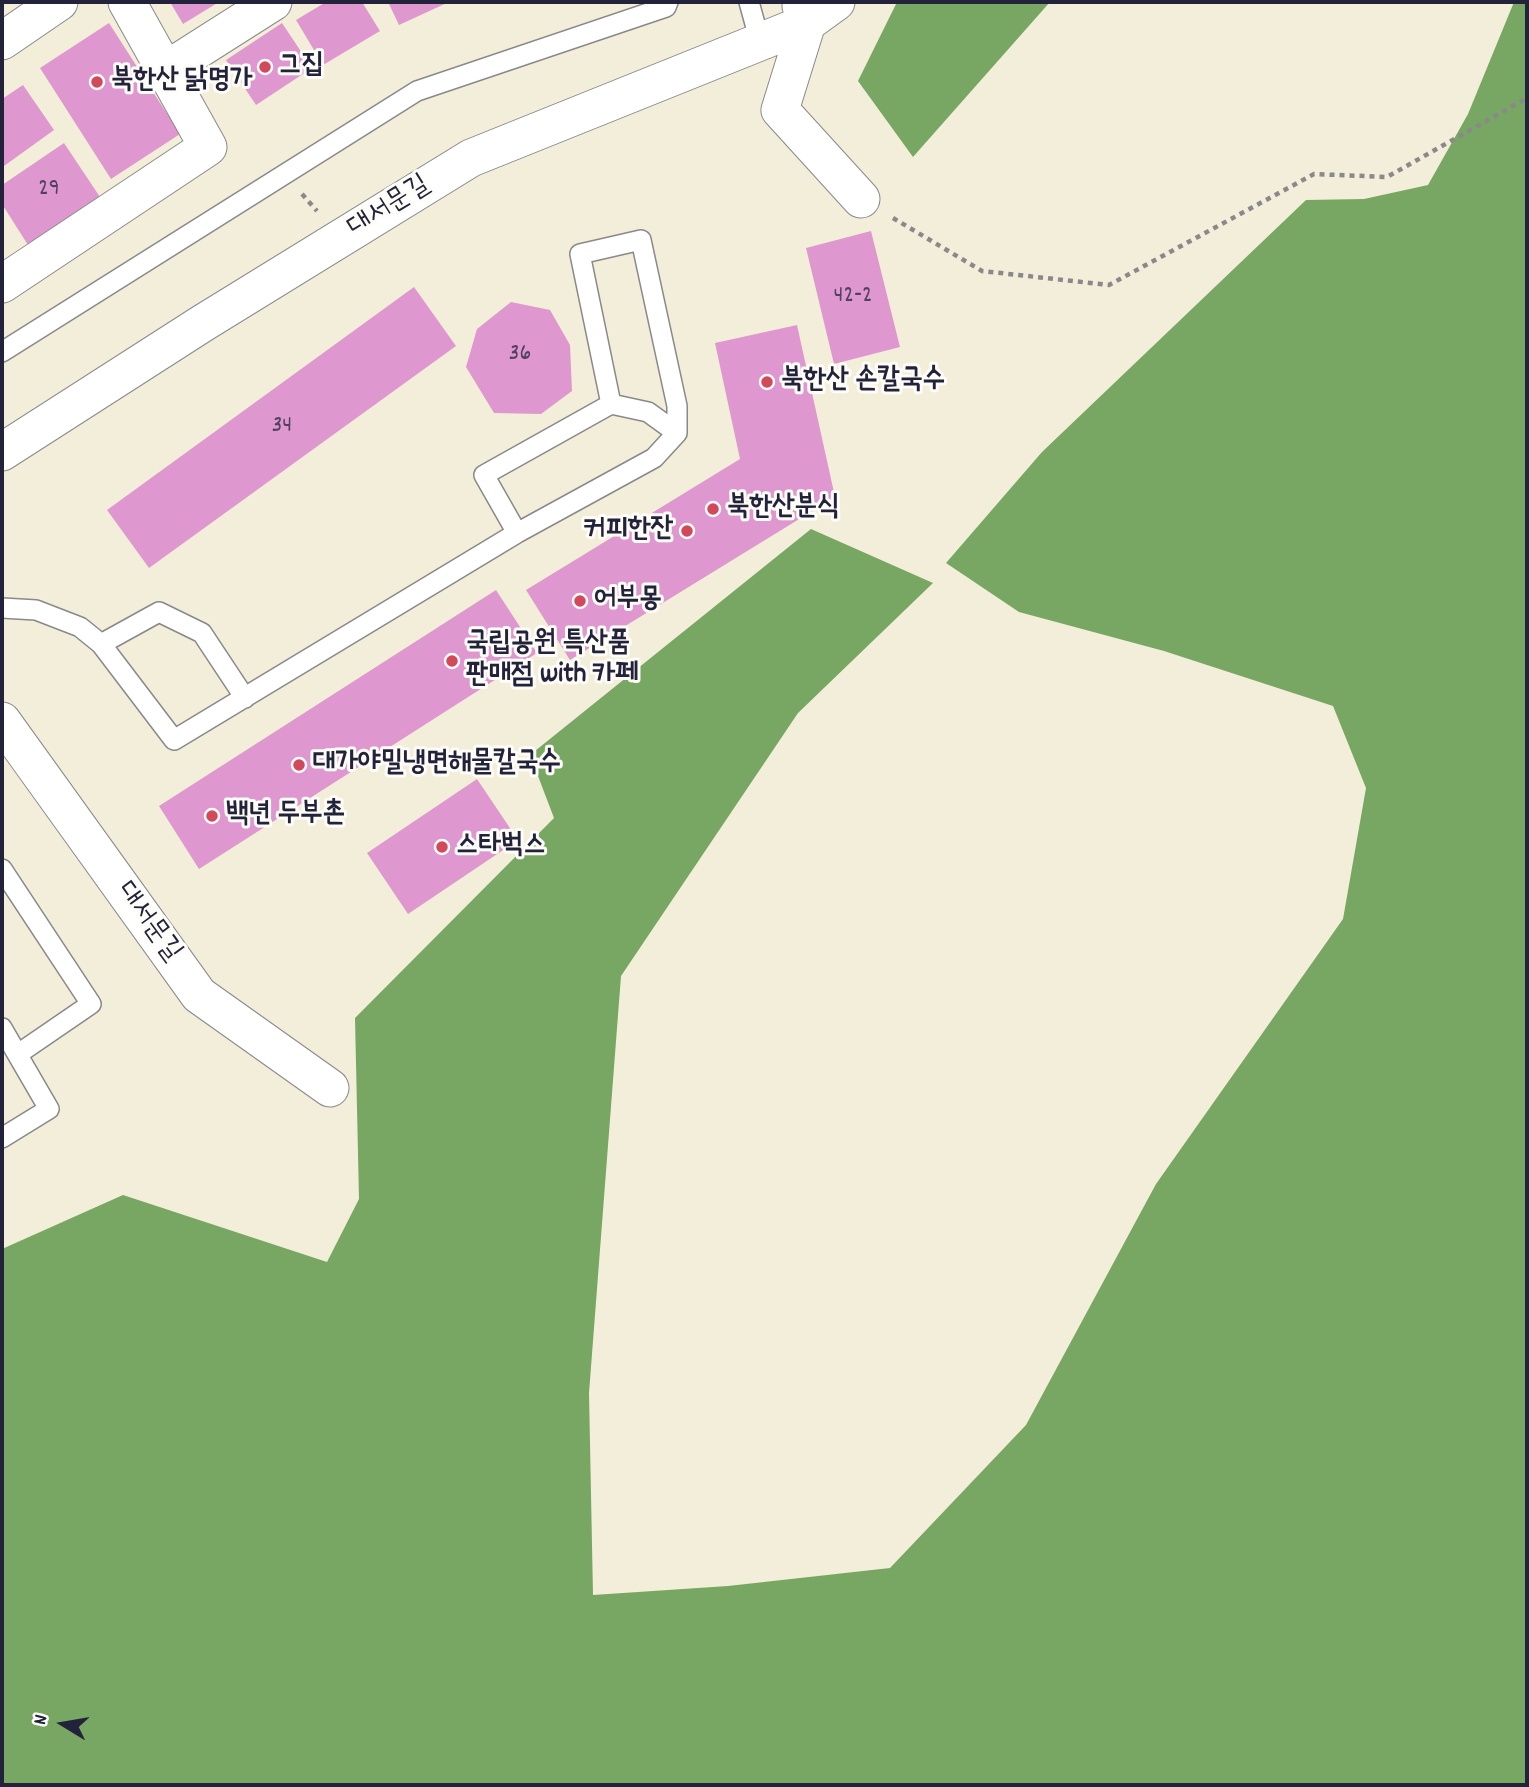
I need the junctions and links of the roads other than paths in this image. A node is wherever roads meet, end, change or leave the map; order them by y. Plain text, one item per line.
1 (58, 2) edge
2 (127, 2) edge
3 (273, 2) edge
4 (668, 2) edge
5 (749, 2) edge
6 (814, 9) edge
7 (2, 41) edge
8 (760, 42) junction
9 (166, 70) junction
10 (861, 200) road end
11 (2, 284) edge
12 (2, 352) edge
13 (611, 404) junction
14 (677, 433) junction
15 (2, 452) edge
16 (517, 533) junction
17 (2, 608) edge
18 (101, 643) junction
19 (245, 698) junction
20 (2, 721) edge
21 (2, 869) edge
22 (2, 1028) edge
23 (18, 1054) junction
24 (330, 1088) dead end
25 (2, 1138) edge

1 - 7 street
2 - 9 street
3 - 9 street
4 - 12 lane
5 - 8 lane
6 - 8 street, 대서문길
6 - 10 street, 대서문길
8 - 15 street, 대서문길
9 - 11 street
13 - 14 lane
13 - 14 lane
13 - 16 lane
14 - 16 lane
16 - 19 lane
17 - 18 lane
18 - 19 lane
18 - 19 lane
20 - 24 street, 대서문길
21 - 23 lane
22 - 23 lane
23 - 25 lane

